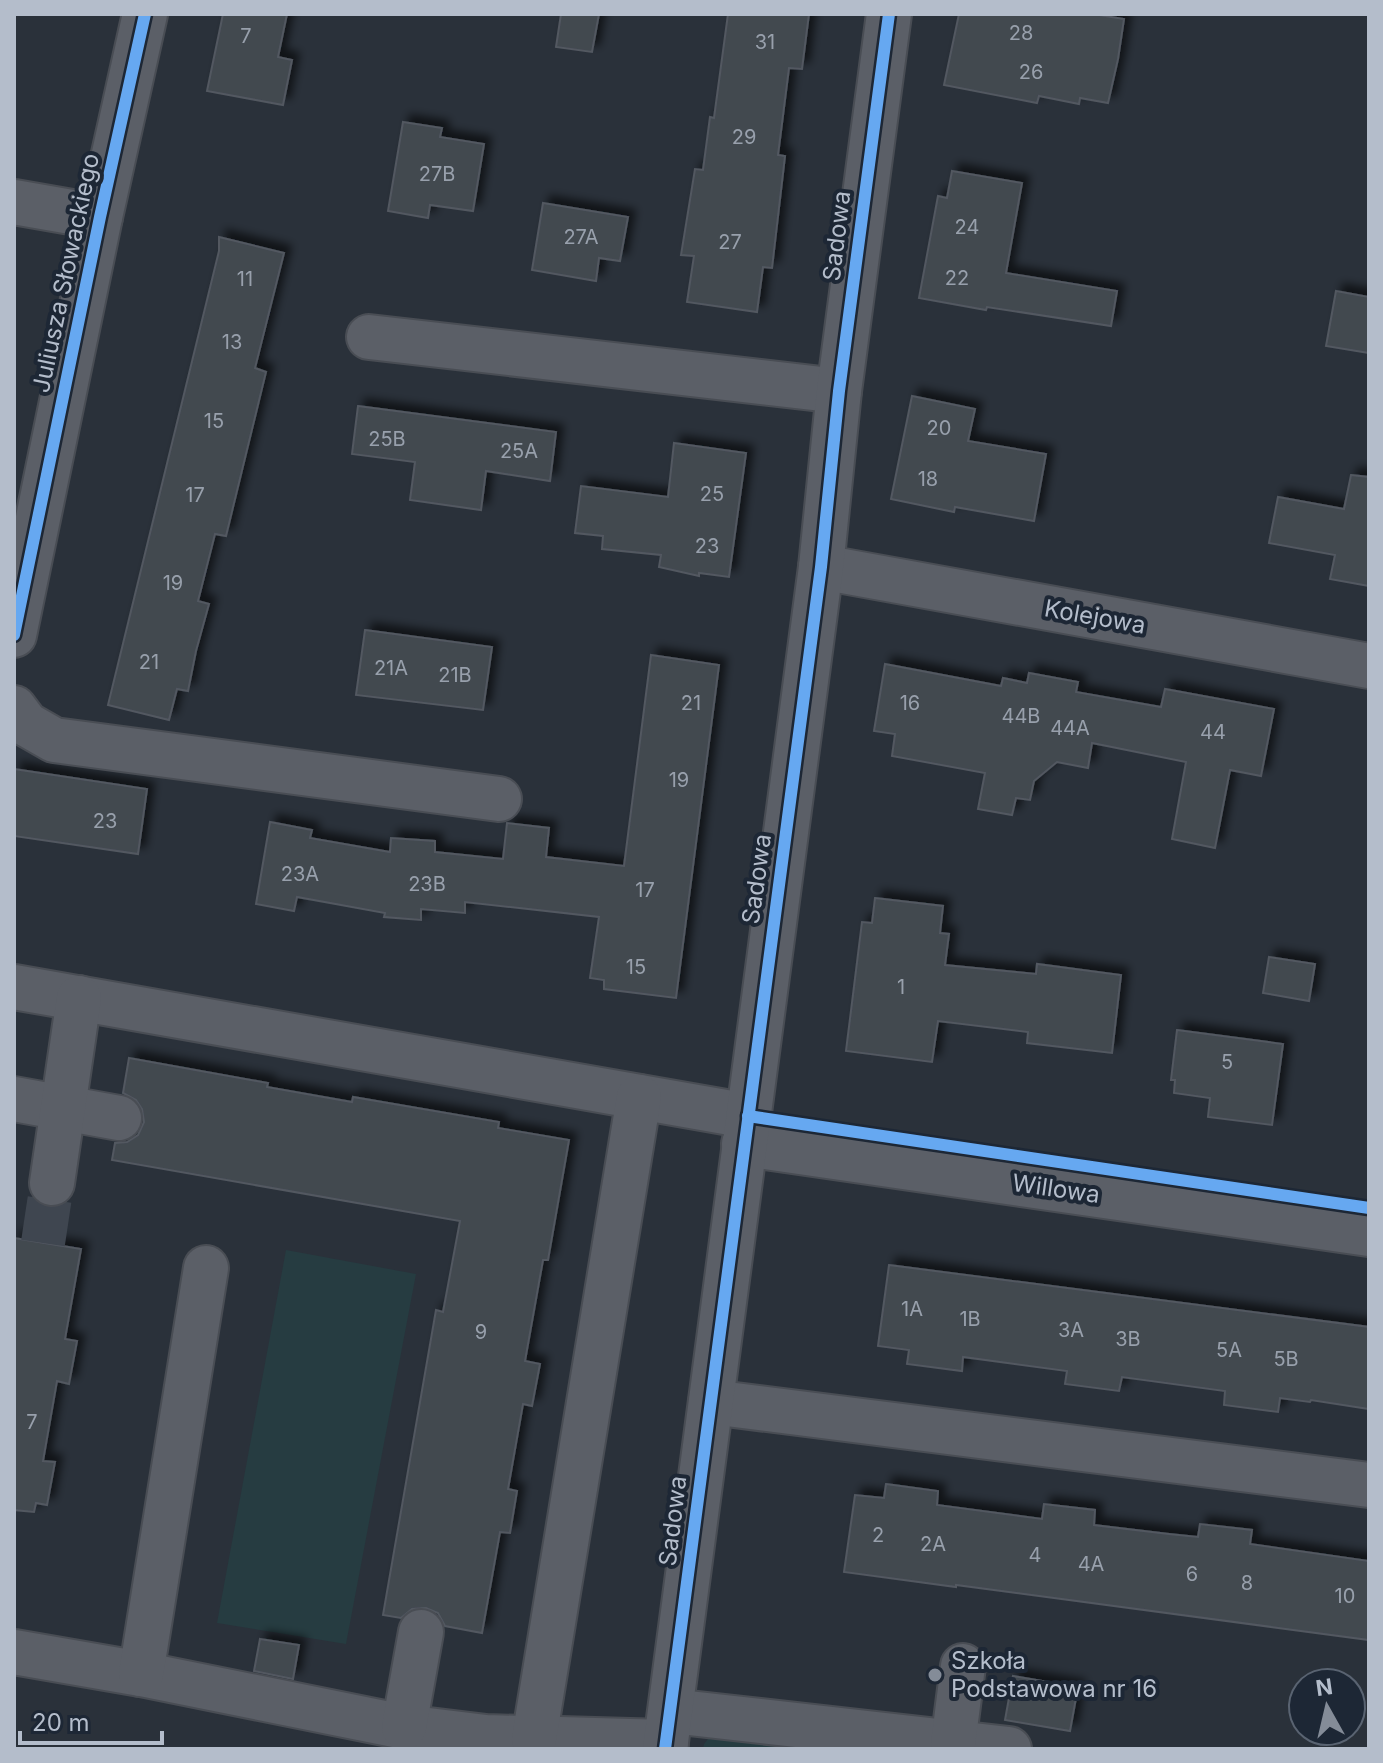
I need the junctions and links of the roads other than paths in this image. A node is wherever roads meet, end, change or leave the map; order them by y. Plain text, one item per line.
1 (145, 14) edge
2 (889, 14) edge
3 (14, 202) edge
4 (100, 217) junction
5 (369, 337) dead end
6 (839, 391) junction
7 (821, 567) junction
8 (14, 635) edge
9 (1369, 666) edge
10 (14, 708) edge
11 (499, 799) dead end
12 (14, 987) edge
13 (79, 998) junction
14 (639, 1097) junction
15 (14, 1099) edge
16 (63, 1108) junction
17 (119, 1118) dead end
18 (746, 1130) junction
19 (52, 1183) tunnel mouth
20 (1369, 1234) edge
21 (206, 1268) dead end
22 (711, 1402) junction
23 (1369, 1485) edge
24 (421, 1632) dead end
25 (14, 1652) edge
26 (963, 1666) dead end
27 (141, 1674) junction
28 (404, 1727) junction
29 (667, 1734) edge
30 (534, 1739) junction
31 (953, 1744) junction
32 (1009, 1749) edge

1 - 4 street, Juliusza Słowackiego
2 - 6 street, Sadowa
3 - 4 street
4 - 8 street, Juliusza Słowackiego
5 - 6 street
6 - 7 street, Sadowa
7 - 9 street, Kolejowa
7 - 18 street, Sadowa
10 - 11 street
12 - 13 street, Willowa
13 - 14 street, Willowa
13 - 16 street
14 - 18 street, Willowa
14 - 30 street
15 - 16 street
16 - 17 street
16 - 19 street
18 - 20 street, Willowa
18 - 22 street, Sadowa
21 - 27 street
22 - 23 street
22 - 29 street, Sadowa
24 - 28 street
25 - 27 street
26 - 31 street
27 - 28 street
28 - 30 street
29 - 30 street
29 - 31 street
31 - 32 street

